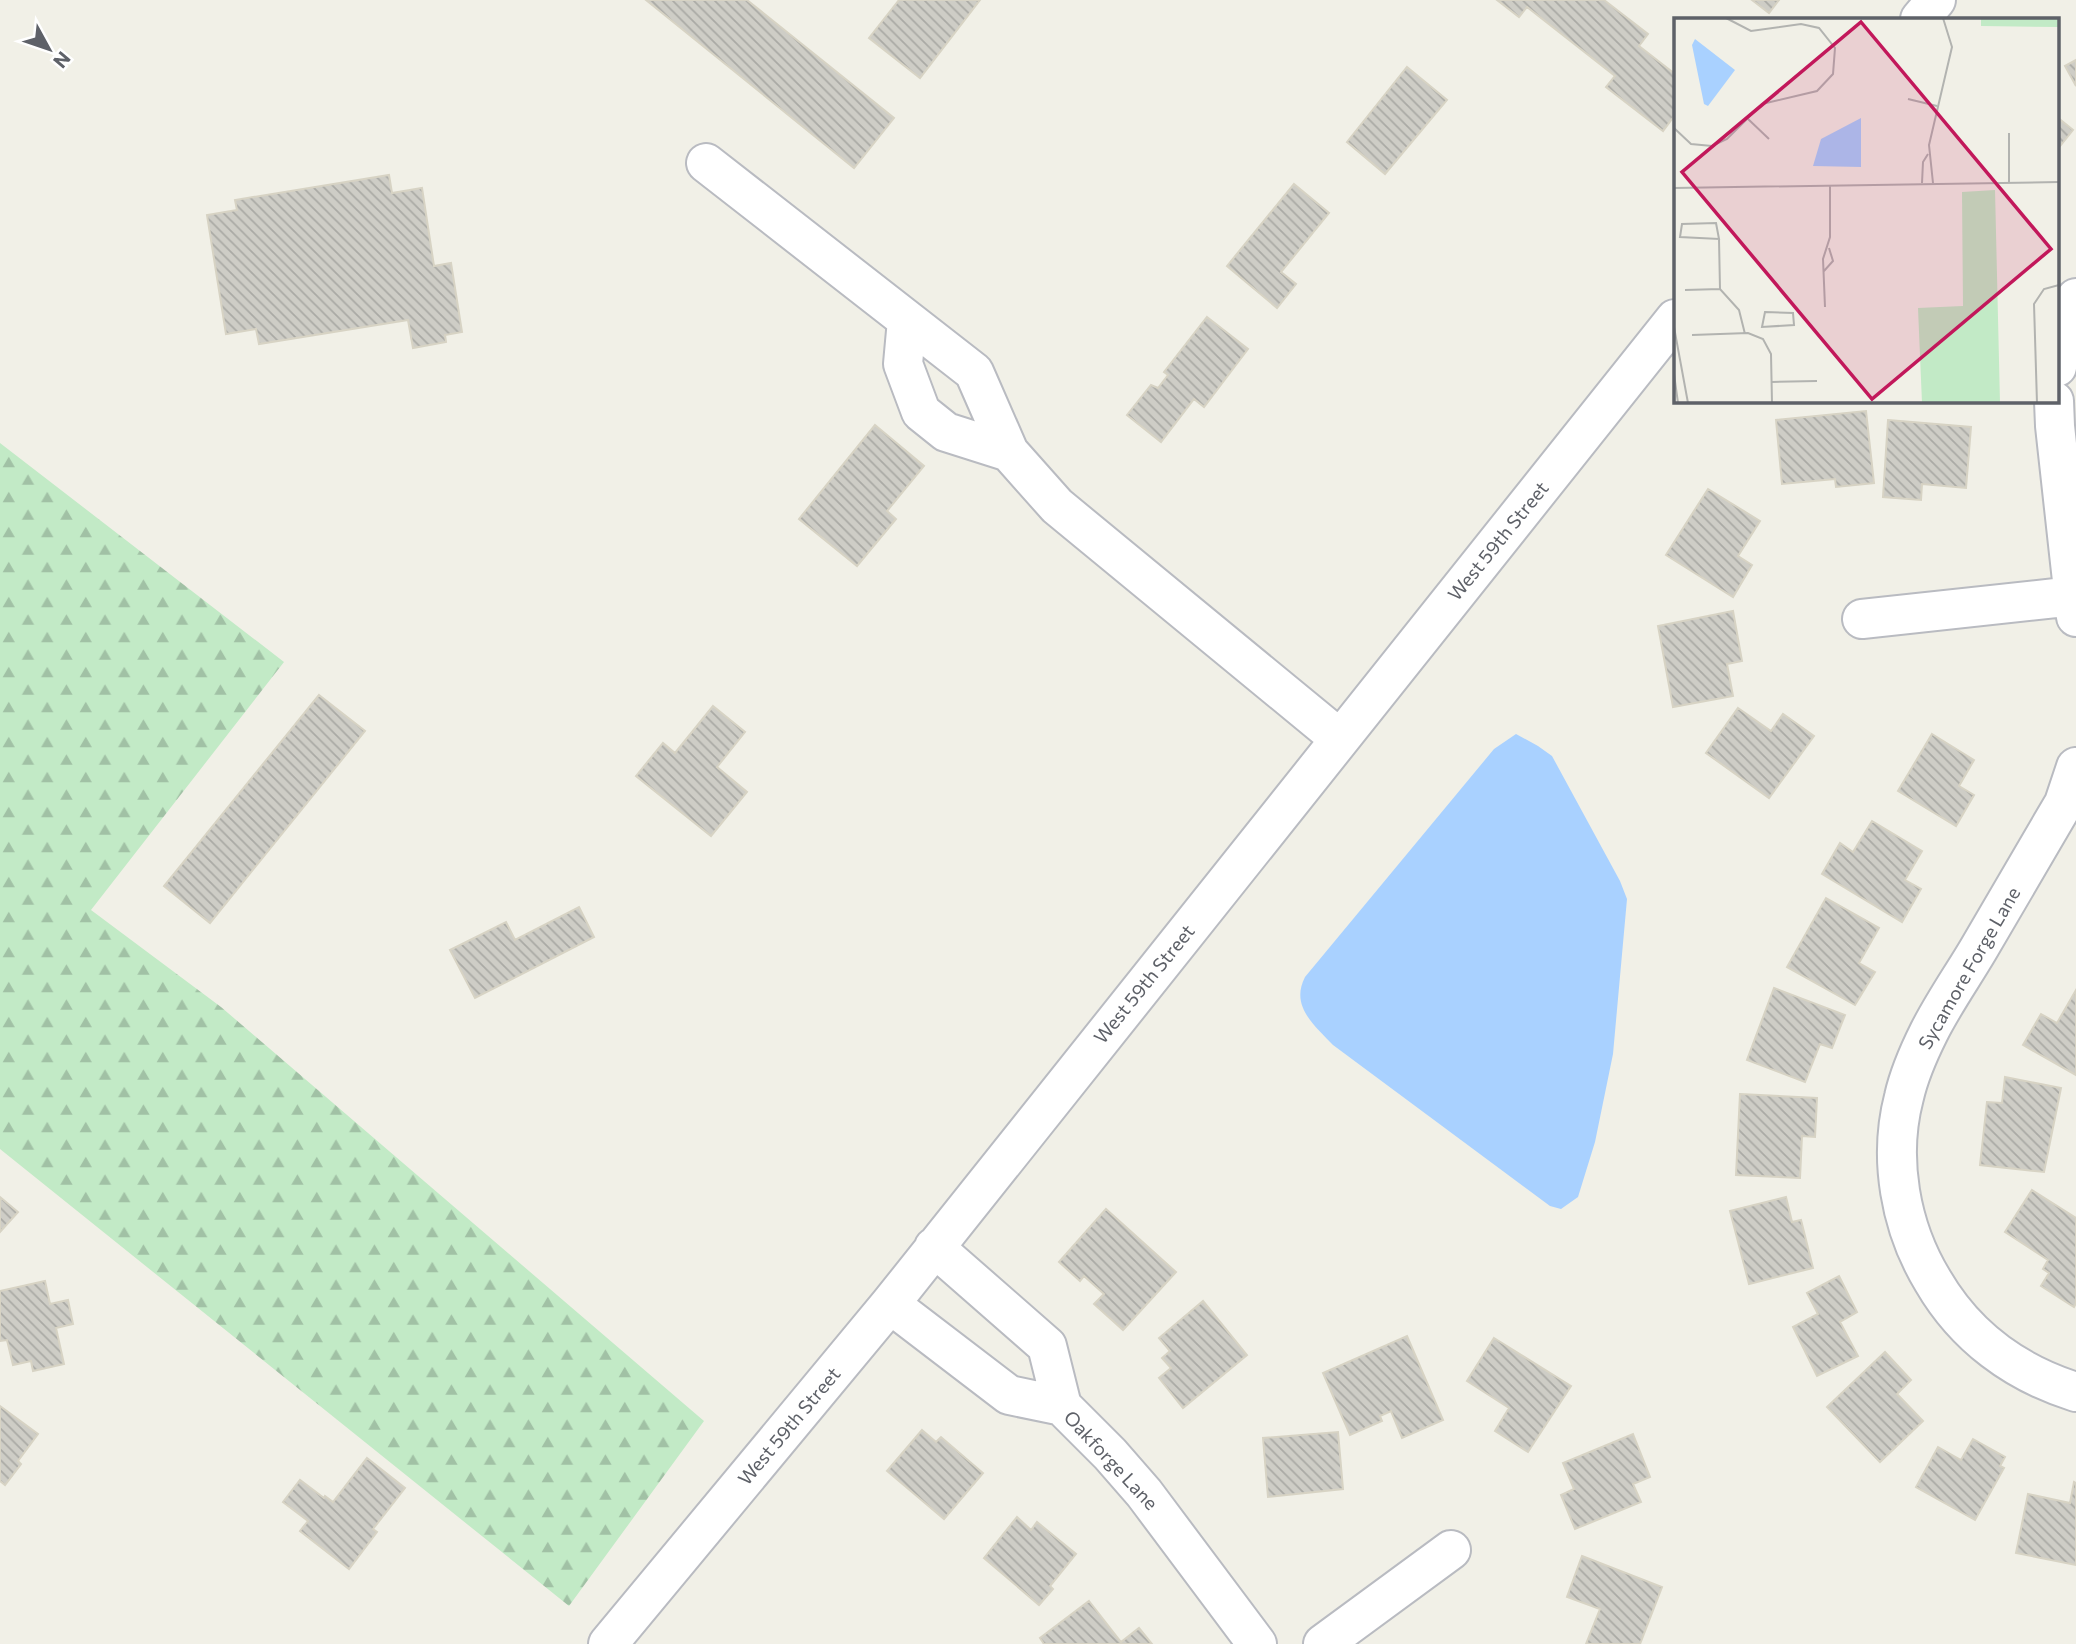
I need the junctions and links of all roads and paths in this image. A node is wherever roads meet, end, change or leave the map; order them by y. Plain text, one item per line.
1 (1936, 0) edge
2 (1921, 18) edge
3 (706, 163) dead end
4 (2076, 298) edge
5 (907, 320) junction
6 (1674, 321) edge
7 (2058, 361) edge
8 (2054, 402) edge
9 (1009, 452) junction
10 (2075, 607) edge
11 (1862, 619) dead end
12 (1340, 739) junction
13 (2076, 766) edge
14 (934, 1247) junction
15 (890, 1304) junction
16 (2076, 1392) edge
17 (1062, 1406) junction
18 (1451, 1550) dead end
19 (608, 1644) edge
20 (1257, 1644) edge
21 (1323, 1644) edge

1 - 2 street
3 - 5 street
4 - 7 street
5 - 9 street
5 - 9 street
6 - 12 street, West 59th Street
8 - 10 street
9 - 12 street
10 - 11 street
12 - 14 street, West 59th Street
13 - 16 street, Sycamore Forge Lane
14 - 15 street, West 59th Street
14 - 17 street
15 - 17 street, Oakforge Lane
15 - 19 street, West 59th Street
17 - 20 street, Oakforge Lane
18 - 21 street

